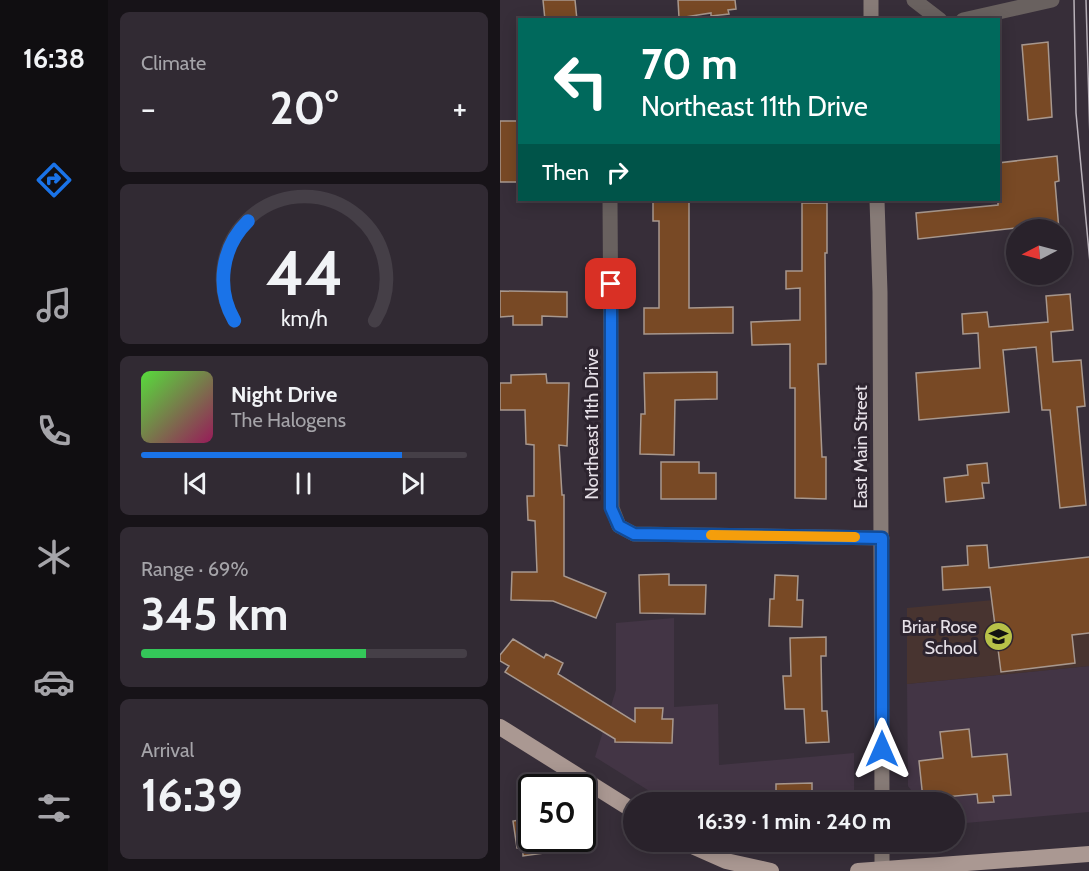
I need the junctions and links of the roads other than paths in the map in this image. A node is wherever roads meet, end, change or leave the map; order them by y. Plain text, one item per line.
1 (871, 0) edge
2 (914, 0) edge
3 (1052, 0) edge
4 (871, 18) edge
5 (937, 18) edge
6 (972, 18) edge
7 (610, 201) edge
8 (877, 201) edge
9 (882, 538) junction
10 (500, 727) edge
11 (882, 792) edge
12 (623, 805) edge
13 (703, 852) edge
14 (882, 852) edge
15 (1090, 854) edge
16 (730, 866) edge
17 (771, 871) edge
18 (858, 871) edge
19 (882, 871) edge

1 - 4 main road
2 - 5 street
3 - 6 street
7 - 9 street, Northeast 11th Drive
8 - 9 main road, East Main Street
9 - 11 main road, East Main Street
10 - 12 highway
13 - 16 highway
14 - 19 main road
15 - 19 highway
16 - 17 highway
18 - 19 highway

